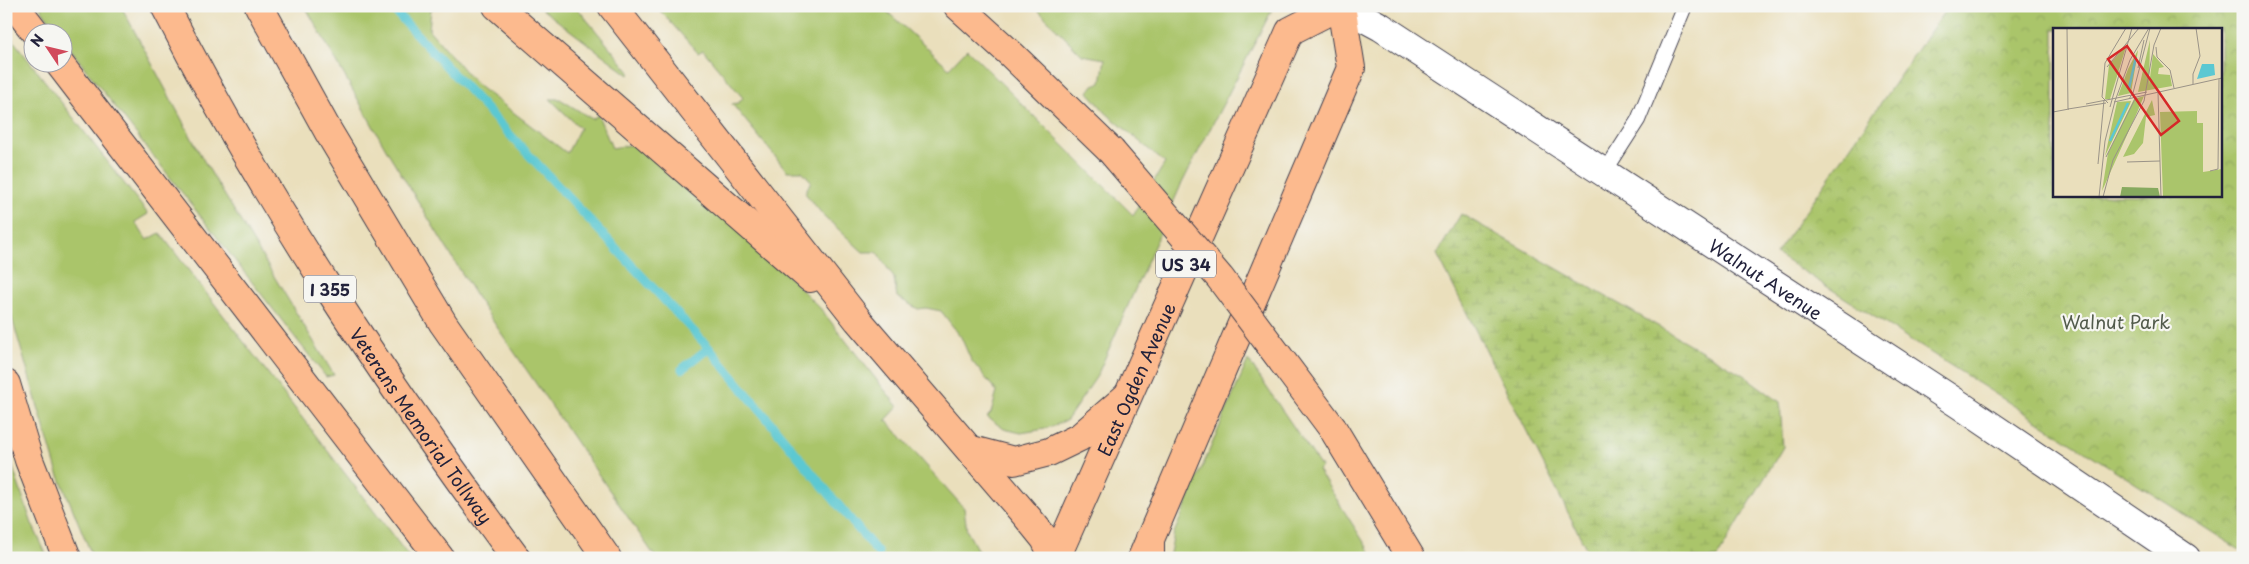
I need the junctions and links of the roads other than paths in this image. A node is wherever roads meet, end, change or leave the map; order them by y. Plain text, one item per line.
1 (15, 6) edge
2 (165, 6) edge
3 (259, 6) edge
4 (497, 6) edge
5 (612, 6) edge
6 (958, 6) edge
7 (1340, 6) edge
8 (1684, 6) edge
9 (27, 22) edge
10 (66, 72) edge
11 (1604, 173) junction
12 (858, 320) junction
13 (6, 384) edge
14 (1125, 398) junction
15 (972, 450) junction
16 (1148, 551) edge
17 (67, 558) edge
18 (440, 558) edge
19 (516, 558) edge
20 (607, 558) edge
21 (1055, 558) edge
22 (1410, 558) edge
23 (2186, 558) edge

1 - 9 main road
2 - 19 main road, Veterans Memorial Tollway / I 355
3 - 20 main road
4 - 12 main road
5 - 12 main road
6 - 22 main road, bridge
7 - 11 street, Walnut Avenue
7 - 14 main road, East Ogden Avenue / US 34
7 - 16 main road
8 - 11 lane
10 - 18 main road
11 - 23 street, Walnut Avenue
12 - 15 main road
13 - 17 main road
14 - 15 main road
14 - 21 main road, East Ogden Avenue / US 34
15 - 21 main road

